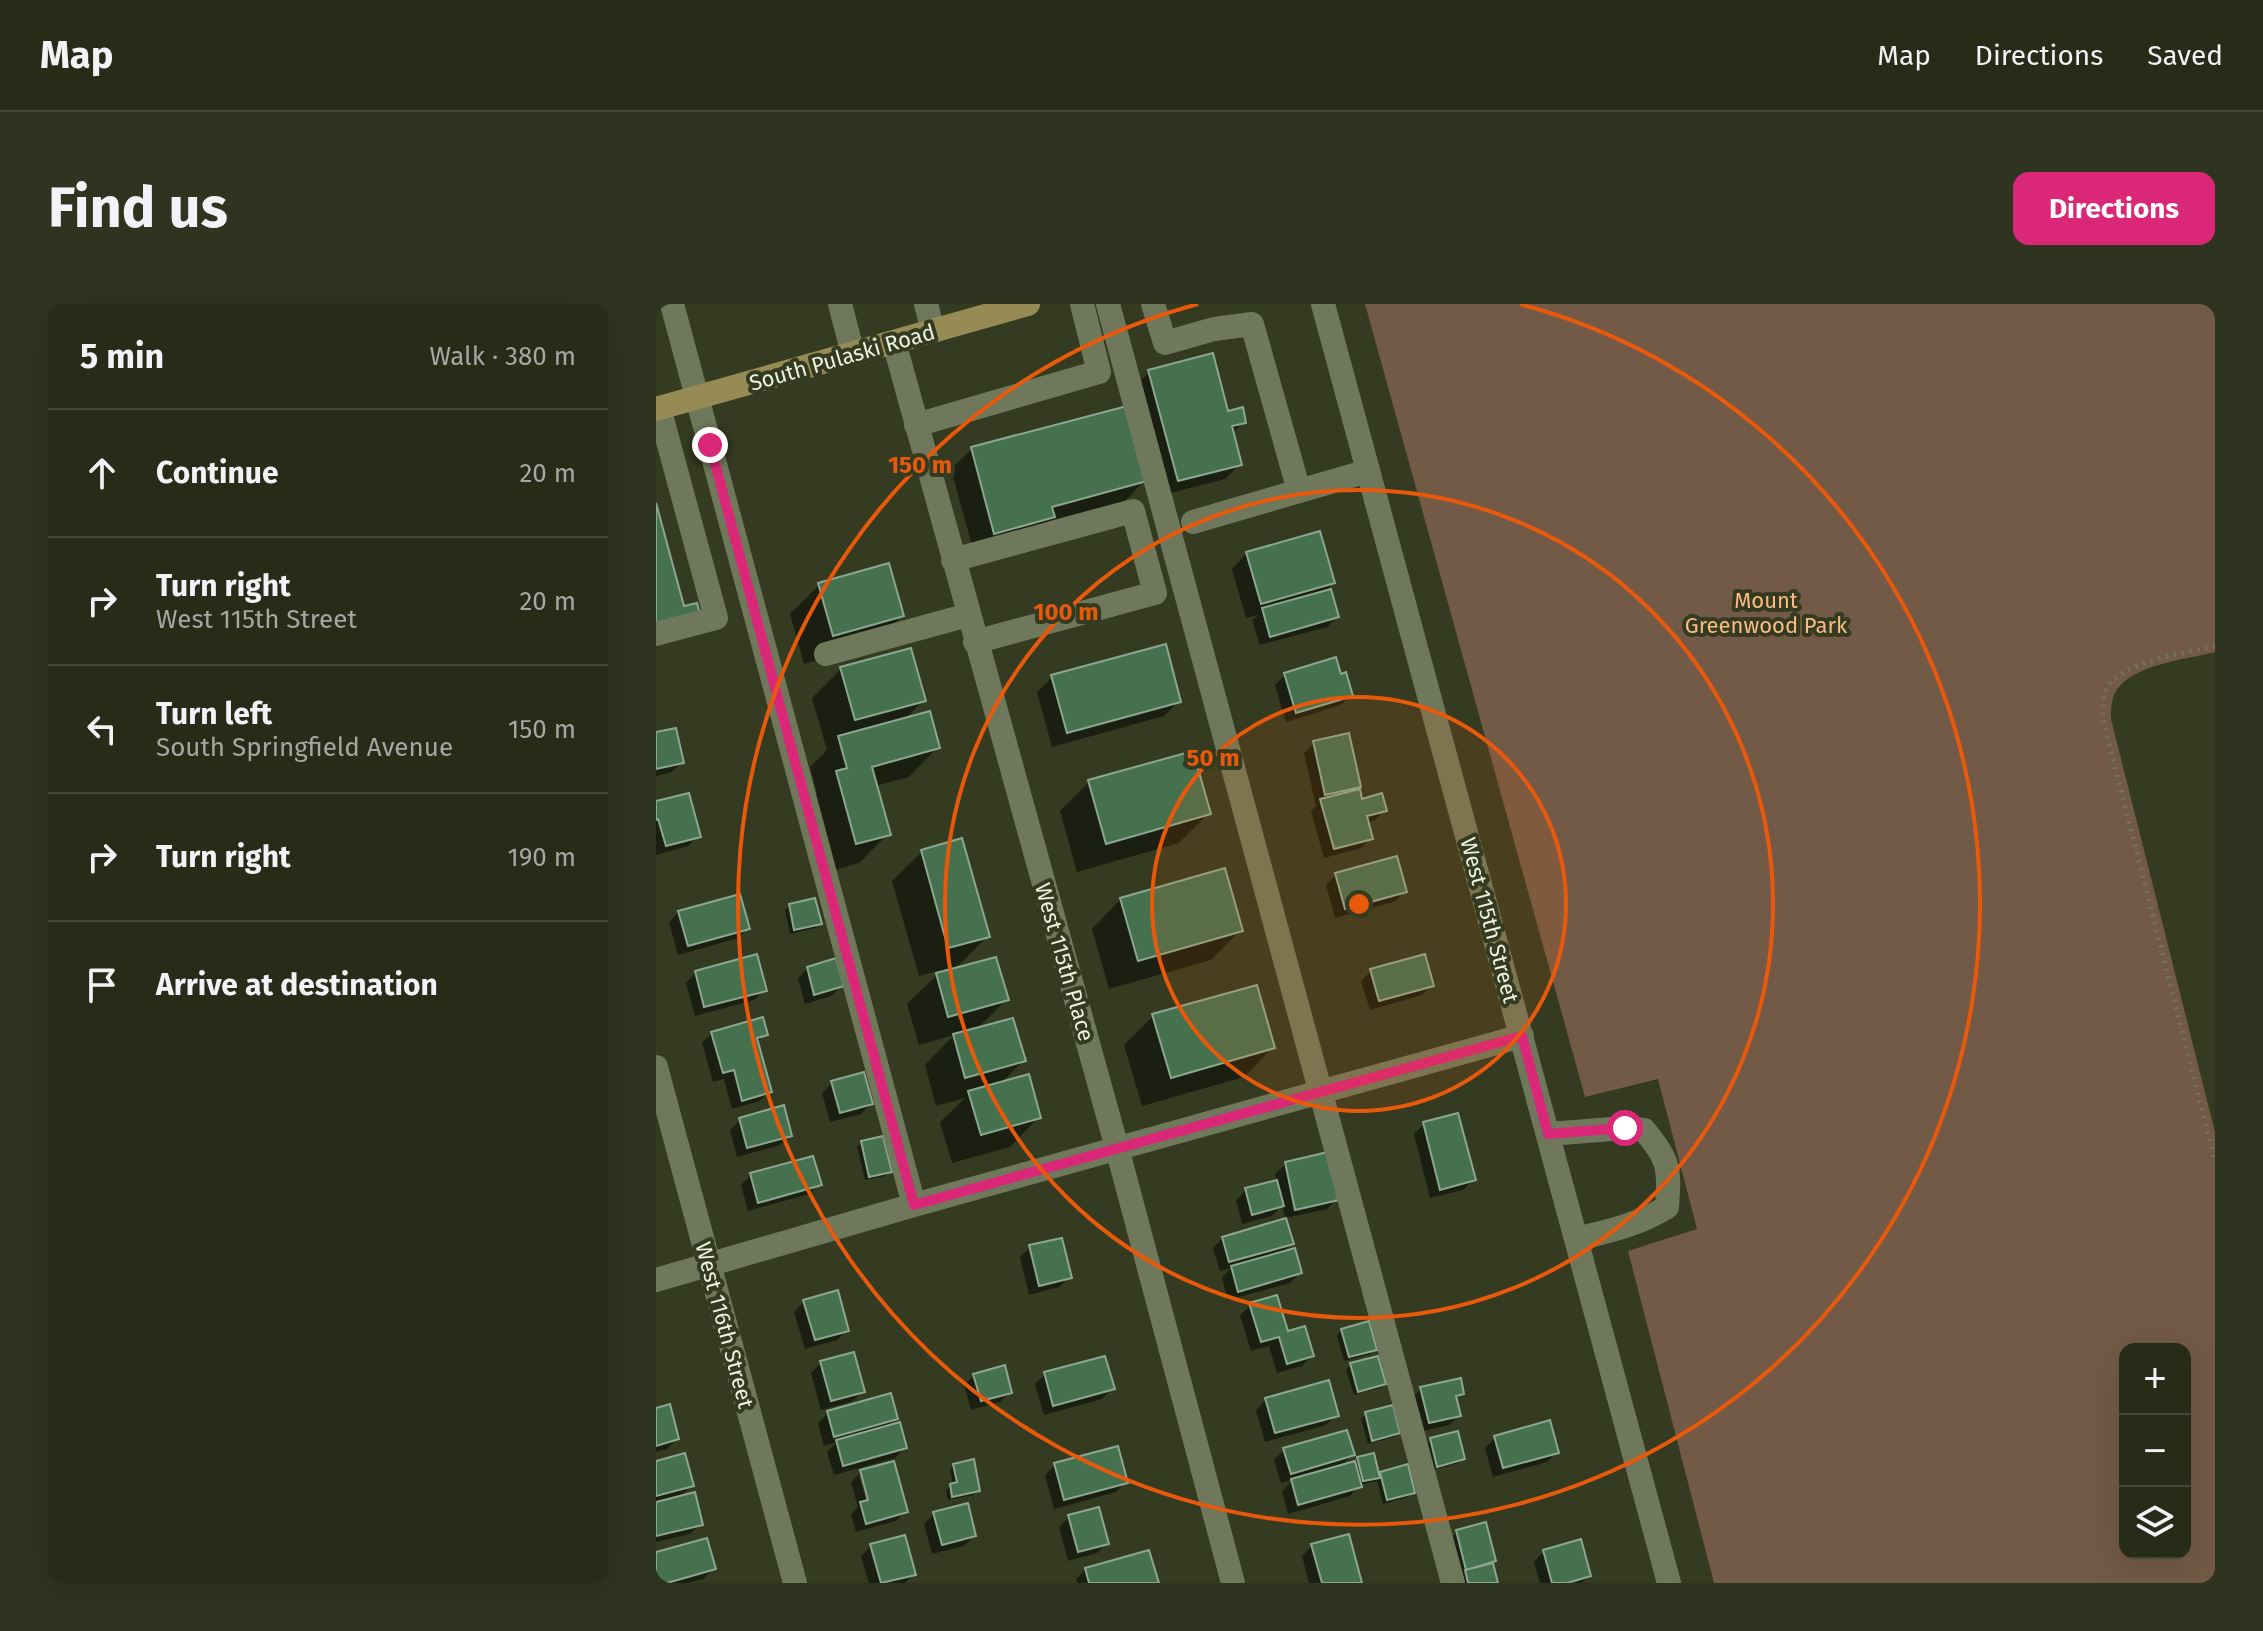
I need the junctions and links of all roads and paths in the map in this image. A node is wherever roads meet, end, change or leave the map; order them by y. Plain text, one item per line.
1 (672, 304) edge
2 (840, 304) edge
3 (926, 304) edge
4 (1028, 304) edge
5 (1082, 304) edge
6 (1108, 304) edge
7 (1153, 304) edge
8 (1323, 304) edge
9 (933, 331) junction
10 (894, 342) junction
11 (853, 354) junction
12 (697, 398) junction
13 (658, 409) edge
14 (916, 425) junction
15 (1368, 471) junction
16 (1299, 491) junction
17 (1193, 522) dead end
18 (953, 560) junction
19 (968, 615) junction
20 (656, 634) edge
21 (975, 642) junction
22 (2215, 646) edge
23 (826, 654) dead end
24 (1522, 1036) junction
25 (656, 1067) edge
26 (1321, 1091) junction
27 (1548, 1134) junction
28 (1117, 1148) junction
29 (2215, 1161) edge
30 (914, 1205) junction
31 (1576, 1239) junction
32 (709, 1265) junction
33 (656, 1280) edge
34 (795, 1583) edge
35 (1233, 1583) edge
36 (1453, 1583) edge
37 (1669, 1583) edge

1 - 12 street
2 - 11 street
3 - 9 street
4 - 9 main road, South Pulaski Road
5 - 14 street
6 - 26 street
7 - 16 street
8 - 15 street, West 115th Street
9 - 10 main road, South Pulaski Road
10 - 11 main road, South Pulaski Road
10 - 14 street, West 115th Place
11 - 12 main road, South Pulaski Road
12 - 13 main road, South Pulaski Road
12 - 30 street
13 - 20 street
14 - 18 street, West 115th Place
15 - 16 street
15 - 24 street, West 115th Street
16 - 17 street
18 - 19 street, West 115th Place
18 - 21 street
19 - 21 street, West 115th Place
19 - 23 street
21 - 28 street, West 115th Place
22 - 29 path
24 - 26 street
24 - 27 street, West 115th Street
25 - 32 street, West 116th Street
26 - 28 street
26 - 36 street
27 - 31 street, West 115th Street
27 - 31 street
28 - 30 street
28 - 35 street, West 115th Place
30 - 32 street
31 - 37 street, West 115th Street
32 - 33 street
32 - 34 street, West 116th Street

